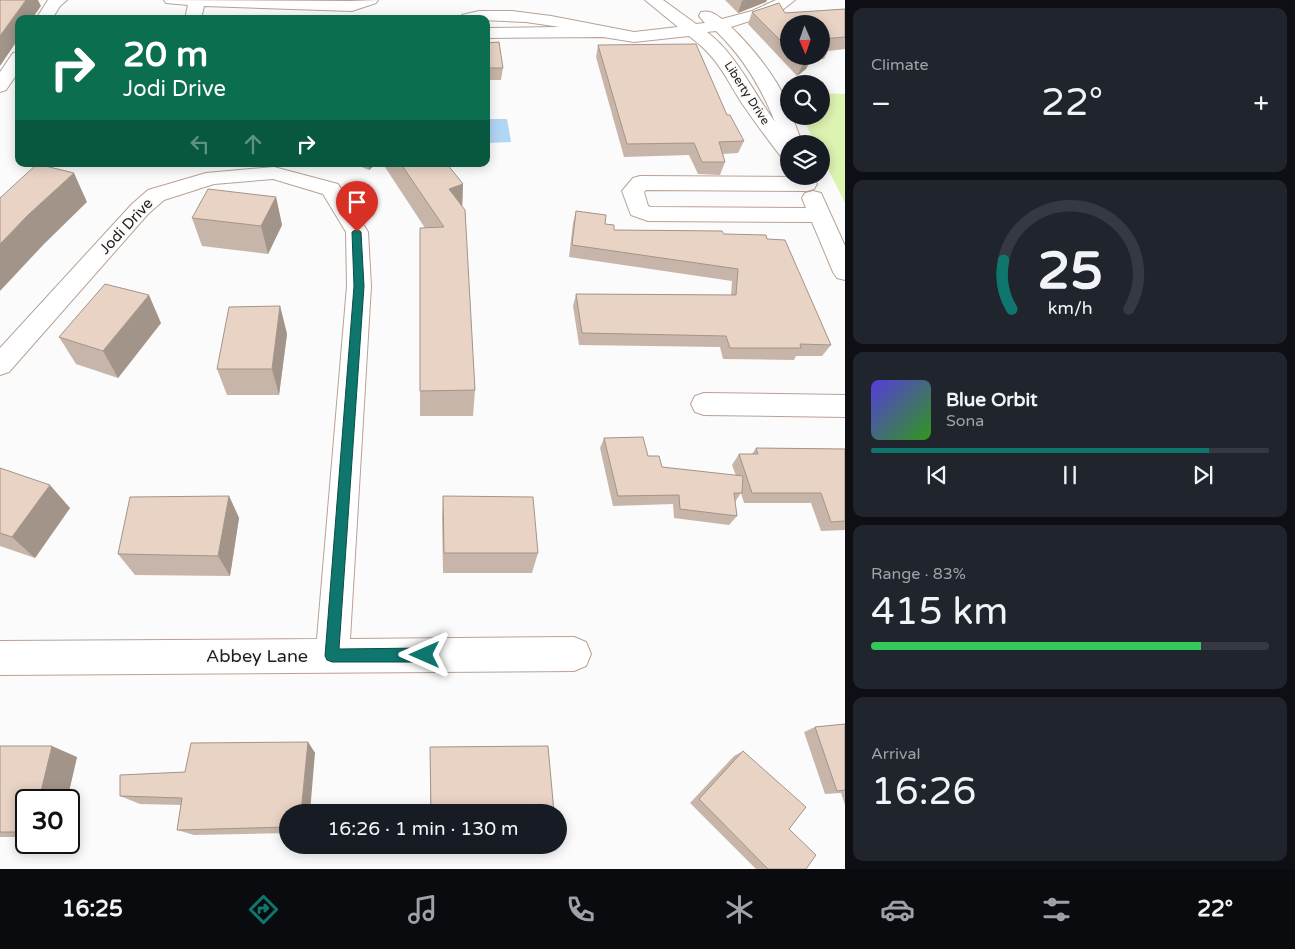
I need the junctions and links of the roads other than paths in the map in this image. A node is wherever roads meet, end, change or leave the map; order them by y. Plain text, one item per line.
1 (60, 0) edge
2 (172, 0) edge
3 (370, 0) edge
4 (653, 0) edge
5 (788, 0) edge
6 (197, 1) edge
7 (690, 5) dead end
8 (46, 15) edge
9 (194, 15) edge
10 (490, 16) edge
11 (720, 24) junction
12 (693, 30) junction
13 (603, 32) junction
14 (490, 34) edge
15 (15, 63) edge
16 (0, 86) edge
17 (15, 90) edge
18 (0, 91) edge
19 (790, 135) edge
20 (780, 142) edge
21 (780, 180) edge
22 (807, 185) edge
23 (820, 215) junction
24 (845, 272) edge
25 (0, 365) edge
26 (704, 404) dead end
27 (845, 406) edge
28 (574, 654) dead end
29 (332, 656) junction
30 (0, 658) edge

1 - 8 street
2 - 6 street
3 - 6 street
4 - 12 street, Liberty Drive
5 - 11 street
6 - 9 street
7 - 11 street, Liberty Drive
10 - 13 street
11 - 12 street
11 - 19 street, Liberty Drive
12 - 13 street
12 - 20 street, Liberty Drive
13 - 14 street
15 - 16 street
17 - 18 street
21 - 23 street
22 - 23 street
23 - 24 street
25 - 29 street, Jodi Drive
26 - 27 street
28 - 29 street, Abbey Lane
29 - 30 street, Abbey Lane

